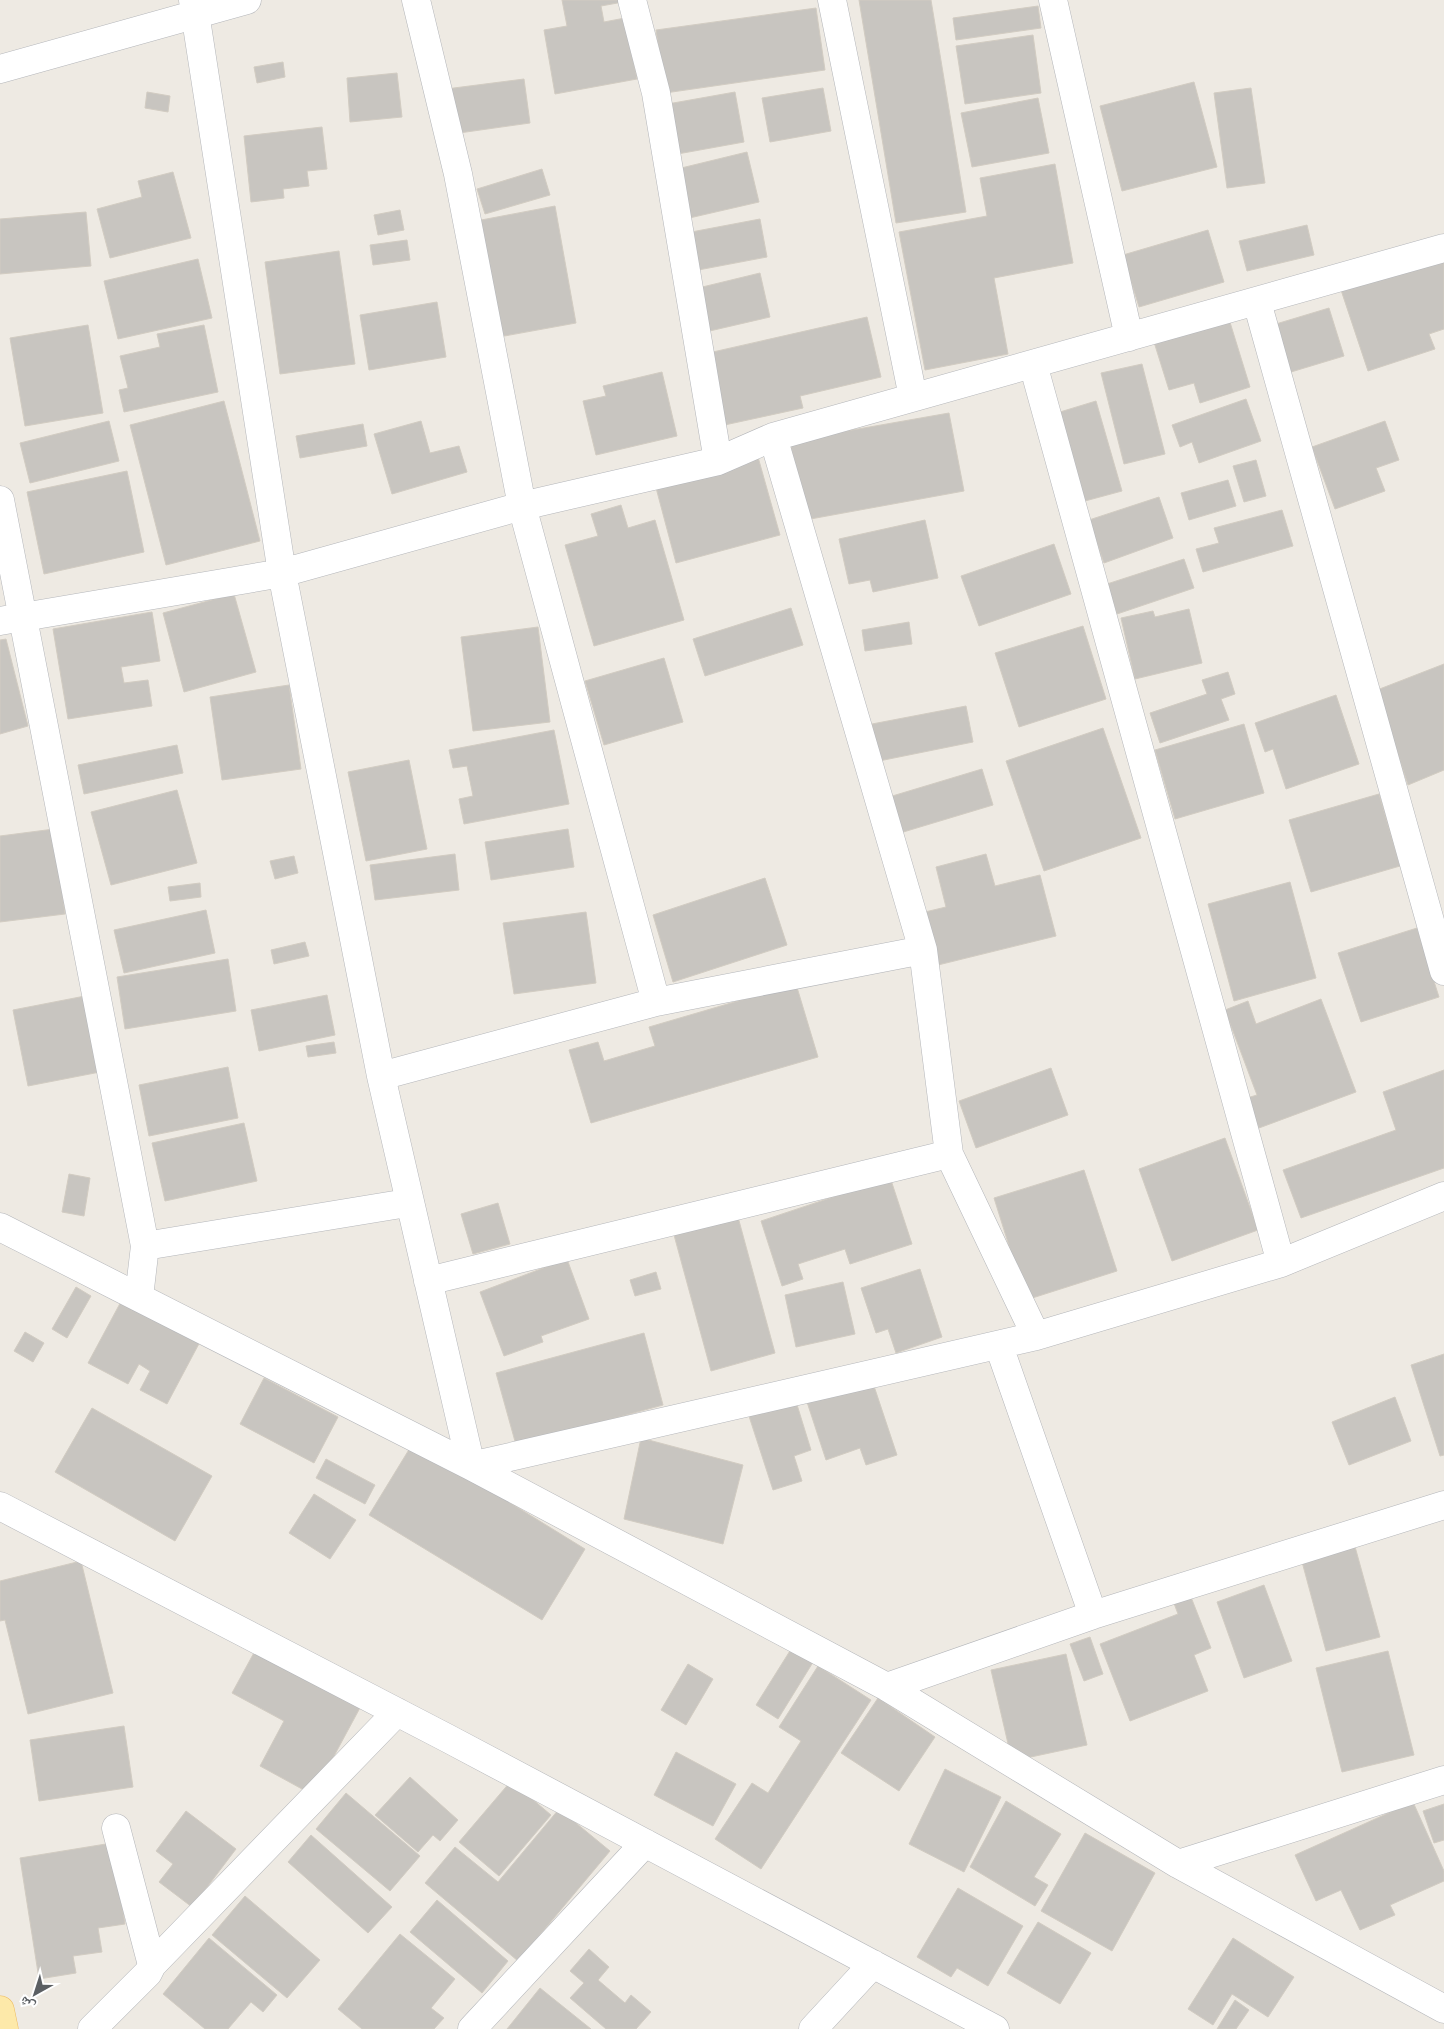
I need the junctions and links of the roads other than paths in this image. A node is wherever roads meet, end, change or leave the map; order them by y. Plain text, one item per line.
1 (247, 0) edge
2 (416, 0) edge
3 (632, 0) edge
4 (832, 0) edge
5 (1052, 0) edge
6 (194, 7) edge
7 (0, 69) edge
8 (1444, 248) edge
9 (1257, 302) junction
10 (1129, 337) junction
11 (1033, 364) junction
12 (913, 398) junction
13 (773, 436) junction
14 (718, 461) junction
15 (0, 500) edge
16 (522, 506) junction
17 (282, 573) junction
18 (11, 619) edge
19 (923, 950) junction
20 (1444, 971) edge
21 (656, 1002) junction
22 (381, 1076) junction
23 (949, 1154) junction
24 (1444, 1196) edge
25 (411, 1206) junction
26 (0, 1227) edge
27 (144, 1246) junction
28 (1281, 1263) junction
29 (428, 1281) junction
30 (138, 1297) junction
31 (1036, 1336) junction
32 (999, 1346) junction
33 (471, 1466) junction
34 (1444, 1505) edge
35 (0, 1506) edge
36 (1093, 1615) junction
37 (887, 1687) junction
38 (397, 1712) junction
39 (1444, 1780) edge
40 (116, 1828) dead end
41 (645, 1843) junction
42 (1178, 1864) junction
43 (873, 1964) junction
44 (152, 1965) junction
45 (1444, 2009) edge
46 (0, 2010) edge
47 (4, 2029) edge
48 (92, 2029) edge
49 (472, 2029) edge
50 (813, 2029) edge
51 (995, 2029) edge

1 - 6 street
2 - 16 street
3 - 14 street
4 - 12 street
5 - 10 street
6 - 7 street
6 - 17 street
8 - 9 street
9 - 10 street
9 - 20 street
10 - 11 street
11 - 12 street
11 - 28 street
12 - 13 street
13 - 14 street
13 - 19 street
14 - 16 street
15 - 18 street
16 - 17 street
16 - 21 street
17 - 18 street
17 - 22 street
18 - 27 street
19 - 21 street
19 - 23 street
21 - 22 street
22 - 25 street
23 - 29 street
23 - 31 street
24 - 28 street
25 - 27 street
25 - 29 street
26 - 30 street
27 - 30 street
28 - 31 street
29 - 33 street
30 - 33 street
31 - 32 street
32 - 33 street
32 - 36 street
33 - 37 street
34 - 36 street
35 - 38 street
36 - 37 street
37 - 42 street
38 - 41 street
38 - 44 street
39 - 42 street
40 - 44 street
41 - 43 street
41 - 49 street
42 - 45 street
43 - 50 street
43 - 51 street
44 - 48 street
46 - 47 main road

